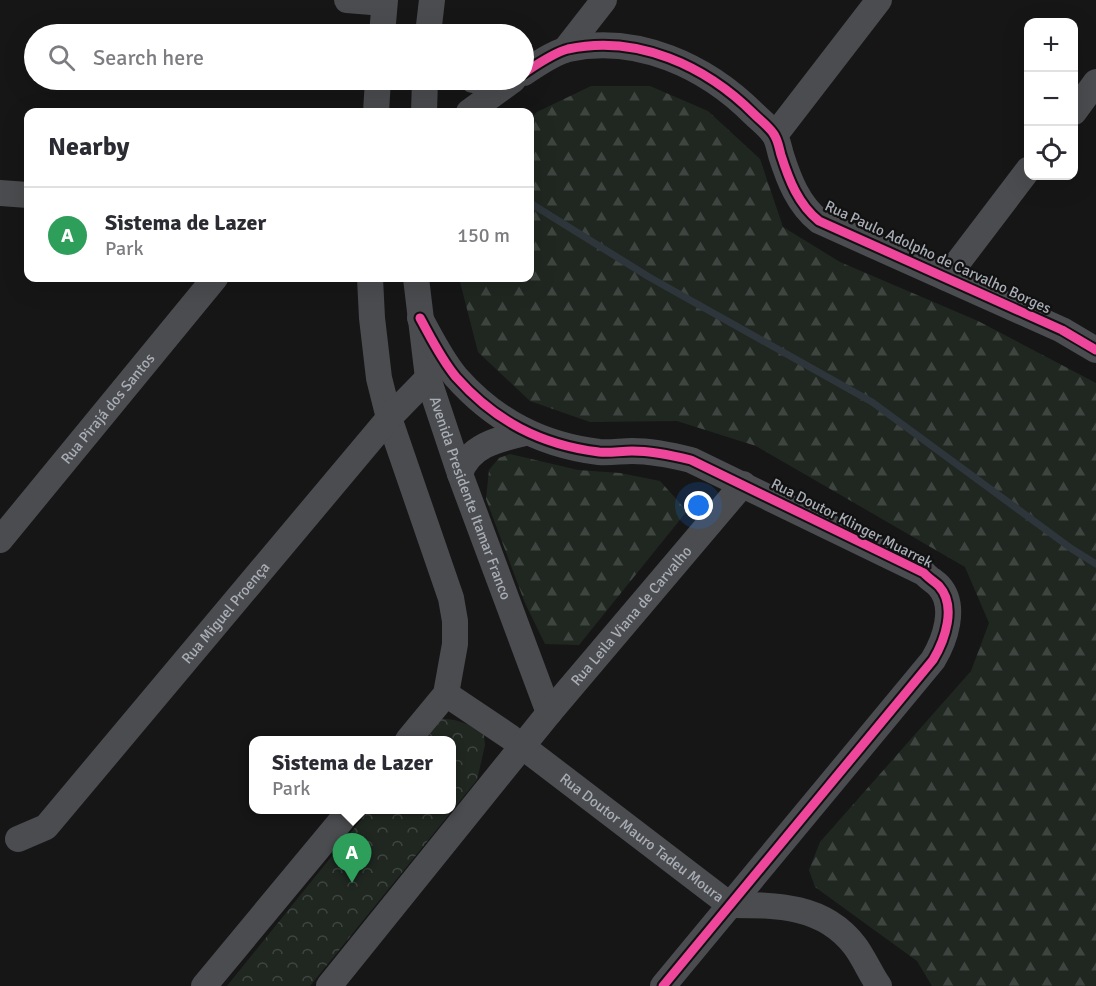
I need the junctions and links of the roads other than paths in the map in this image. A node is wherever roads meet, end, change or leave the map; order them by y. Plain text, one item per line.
1 (347, 0) edge
2 (432, 0) edge
3 (604, 0) edge
4 (879, 0) edge
5 (384, 2) edge
6 (383, 24) edge
7 (430, 24) edge
8 (565, 50) junction
9 (534, 68) edge
10 (1096, 82) edge
11 (377, 90) edge
12 (425, 90) edge
13 (499, 90) edge
14 (1078, 107) edge
15 (376, 108) edge
16 (424, 108) edge
17 (474, 108) edge
18 (775, 135) junction
19 (1024, 177) edge
20 (0, 192) edge
21 (24, 195) edge
22 (946, 278) junction
23 (212, 282) edge
24 (370, 282) edge
25 (416, 282) edge
26 (420, 318) junction
27 (1096, 350) edge
28 (428, 378) junction
29 (389, 418) junction
30 (525, 433) junction
31 (460, 474) junction
32 (743, 484) junction
33 (0, 540) edge
34 (446, 694) junction
35 (549, 713) junction
36 (412, 736) edge
37 (522, 747) junction
38 (348, 814) edge
39 (18, 838) dead end
40 (730, 905) junction
41 (204, 986) edge
42 (329, 986) edge
43 (663, 986) edge
44 (879, 986) edge

1 - 5 street
2 - 7 street
3 - 8 street
4 - 18 street
5 - 6 street
8 - 9 street, Rua Paulo Adolpho de Carvalho Borges
8 - 18 street, Rua Paulo Adolpho de Carvalho Borges
10 - 14 street
11 - 15 street
12 - 16 street
13 - 17 street, Rua Paulo Adolpho de Carvalho Borges
18 - 22 street, Rua Paulo Adolpho de Carvalho Borges
19 - 22 street
20 - 21 street
22 - 27 street, Rua Paulo Adolpho de Carvalho Borges
23 - 33 street, Rua Pirajá dos Santos
24 - 29 street
25 - 26 street, Avenida Presidente Itamar Franco
26 - 28 street, Avenida Presidente Itamar Franco
26 - 30 street, Rua Doutor Klinger Muarrek
28 - 29 street, Rua Miguel Proença
28 - 31 street, Avenida Presidente Itamar Franco
29 - 34 street
29 - 39 street, Rua Miguel Proença
30 - 31 street, Rua Doutor Klinger Muarrek
30 - 32 street, Rua Doutor Klinger Muarrek
31 - 35 street, Avenida Presidente Itamar Franco
32 - 35 street, Rua Leila Viana de Carvalho
32 - 40 street, Rua Doutor Klinger Muarrek
34 - 36 street
34 - 37 street, Rua Doutor Mauro Tadeu Moura
35 - 37 street, Rua Leila Viana de Carvalho
37 - 40 street, Rua Doutor Mauro Tadeu Moura
37 - 42 street, Rua Leila Viana de Carvalho
38 - 41 street
40 - 43 street, Rua Doutor Klinger Muarrek
40 - 44 street, Rua Doutor Mauro Tadeu Moura

